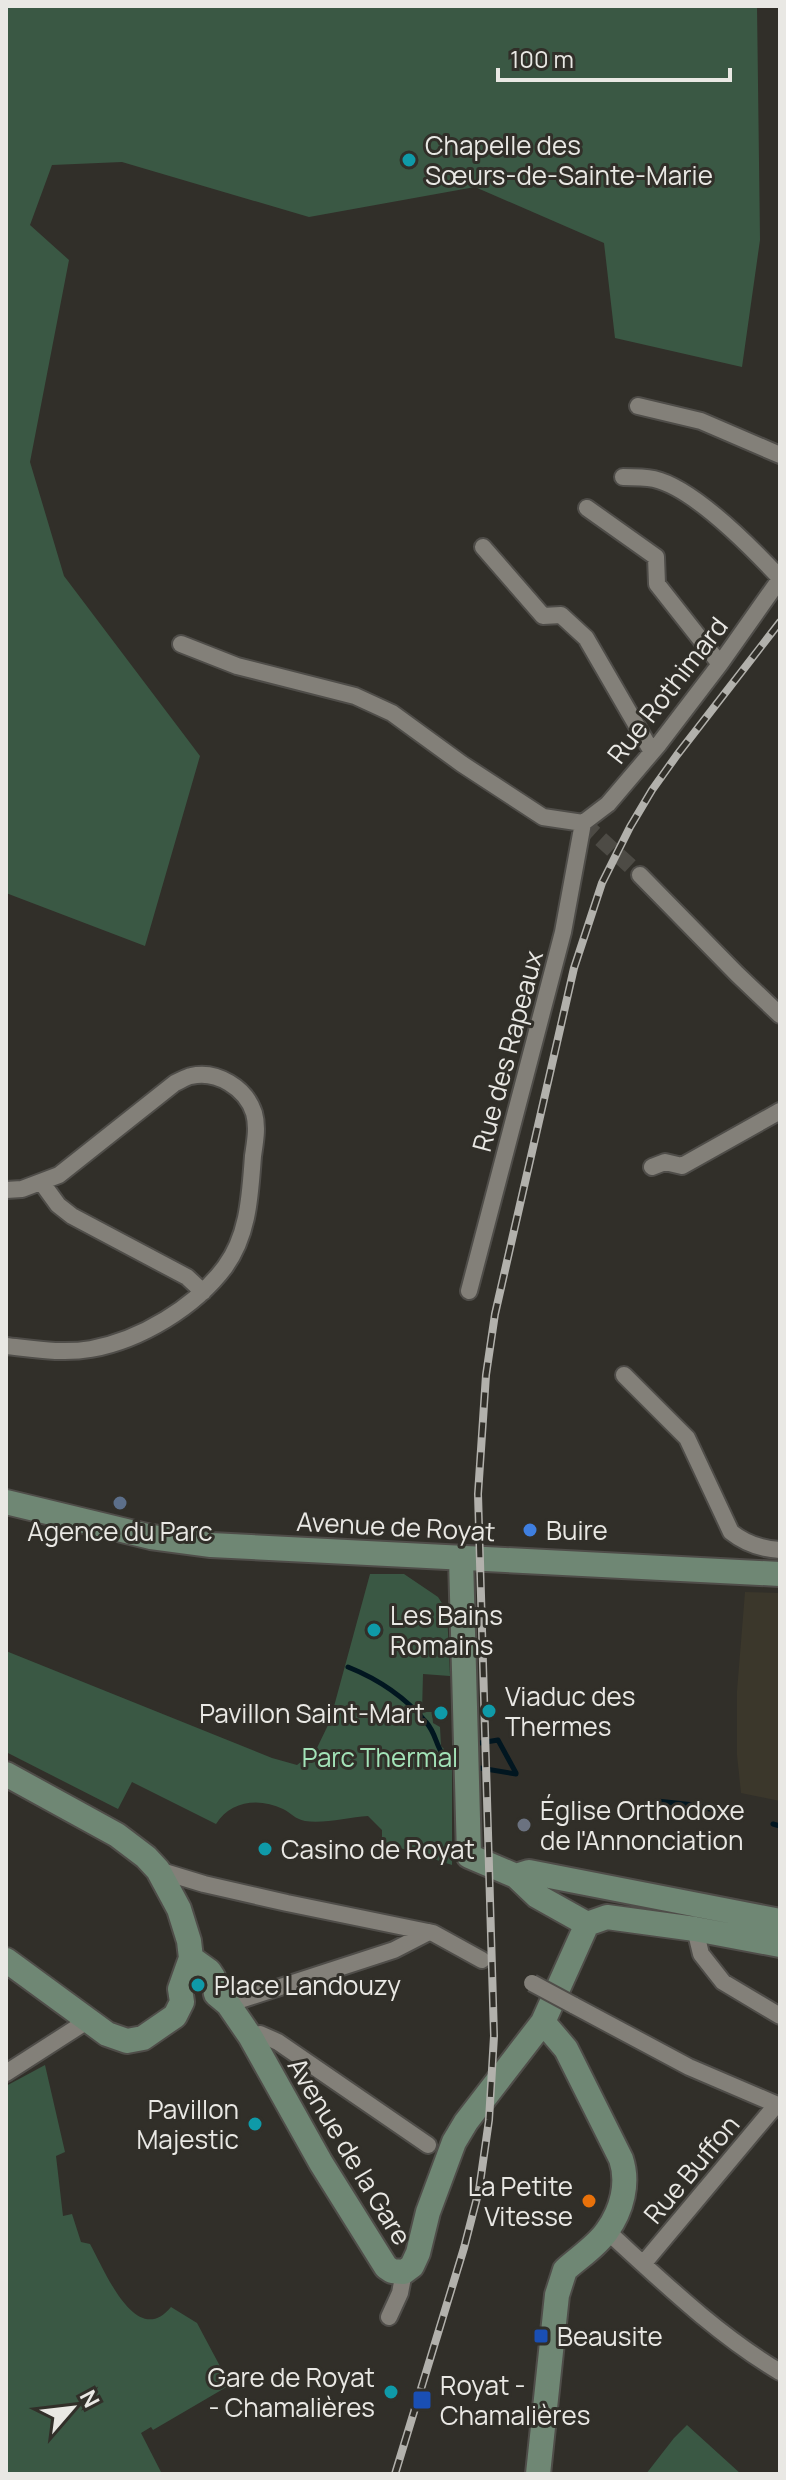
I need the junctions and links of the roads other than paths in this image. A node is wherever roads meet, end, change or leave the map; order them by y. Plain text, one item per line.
1 (638, 406) dead end
2 (780, 455) edge
3 (623, 477) dead end
4 (587, 508) dead end
5 (483, 547) dead end
6 (780, 578) edge
7 (181, 644) dead end
8 (720, 664) junction
9 (652, 752) junction
10 (583, 823) junction
11 (640, 875) tunnel mouth
12 (780, 1015) edge
13 (780, 1111) edge
14 (652, 1167) dead end
15 (42, 1183) junction
16 (6, 1190) edge
17 (469, 1291) dead end
18 (203, 1292) junction
19 (6, 1346) edge
20 (624, 1375) dead end
21 (10, 1503) edge
22 (780, 1550) edge
23 (452, 1558) junction
24 (780, 1574) edge
25 (6, 1774) edge
26 (158, 1870) junction
27 (516, 1876) junction
28 (780, 1921) edge
29 (587, 1924) junction
30 (695, 1929) junction
31 (429, 1932) junction
32 (780, 1945) edge
33 (191, 1958) junction
34 (6, 1960) edge
35 (482, 1960) dead end
36 (532, 1983) dead end
37 (180, 1989) junction
38 (222, 1999) junction
39 (780, 2016) edge
40 (87, 2021) junction
41 (543, 2022) junction
42 (250, 2036) junction
43 (6, 2073) edge
44 (778, 2105) edge
45 (428, 2145) dead end
46 (607, 2231) junction
47 (643, 2264) junction
48 (404, 2272) junction
49 (389, 2317) dead end
50 (780, 2372) edge
51 (538, 2474) edge

1 - 2 street
3 - 6 street
4 - 8 street
5 - 9 street
6 - 8 street, Rue Rothimard
7 - 10 street
8 - 9 street, Rue Rothimard
9 - 10 street, Rue Rothimard
10 - 17 street, Rue des Rapeaux
11 - 12 street
13 - 14 street
15 - 16 street
15 - 18 street
15 - 18 street
18 - 19 street
20 - 22 street
21 - 23 main road, Avenue de Royat
23 - 24 main road, Avenue de Royat
23 - 27 main road
25 - 26 main road
26 - 31 street
26 - 33 main road
27 - 28 main road
27 - 29 main road
29 - 30 main road
29 - 41 main road, Avenue de la Gare
30 - 32 main road
30 - 39 street
31 - 35 street
31 - 38 street
33 - 37 main road
33 - 38 main road, Avenue de la Gare
34 - 40 main road
36 - 44 street, bridge
37 - 38 main road
37 - 40 main road
38 - 42 main road, Avenue de la Gare
40 - 43 street
41 - 46 main road
41 - 48 main road, Avenue de la Gare
42 - 45 street
42 - 48 main road, Avenue de la Gare
44 - 47 street, Rue Buffon
46 - 47 street
46 - 51 main road
47 - 50 street
48 - 49 street

